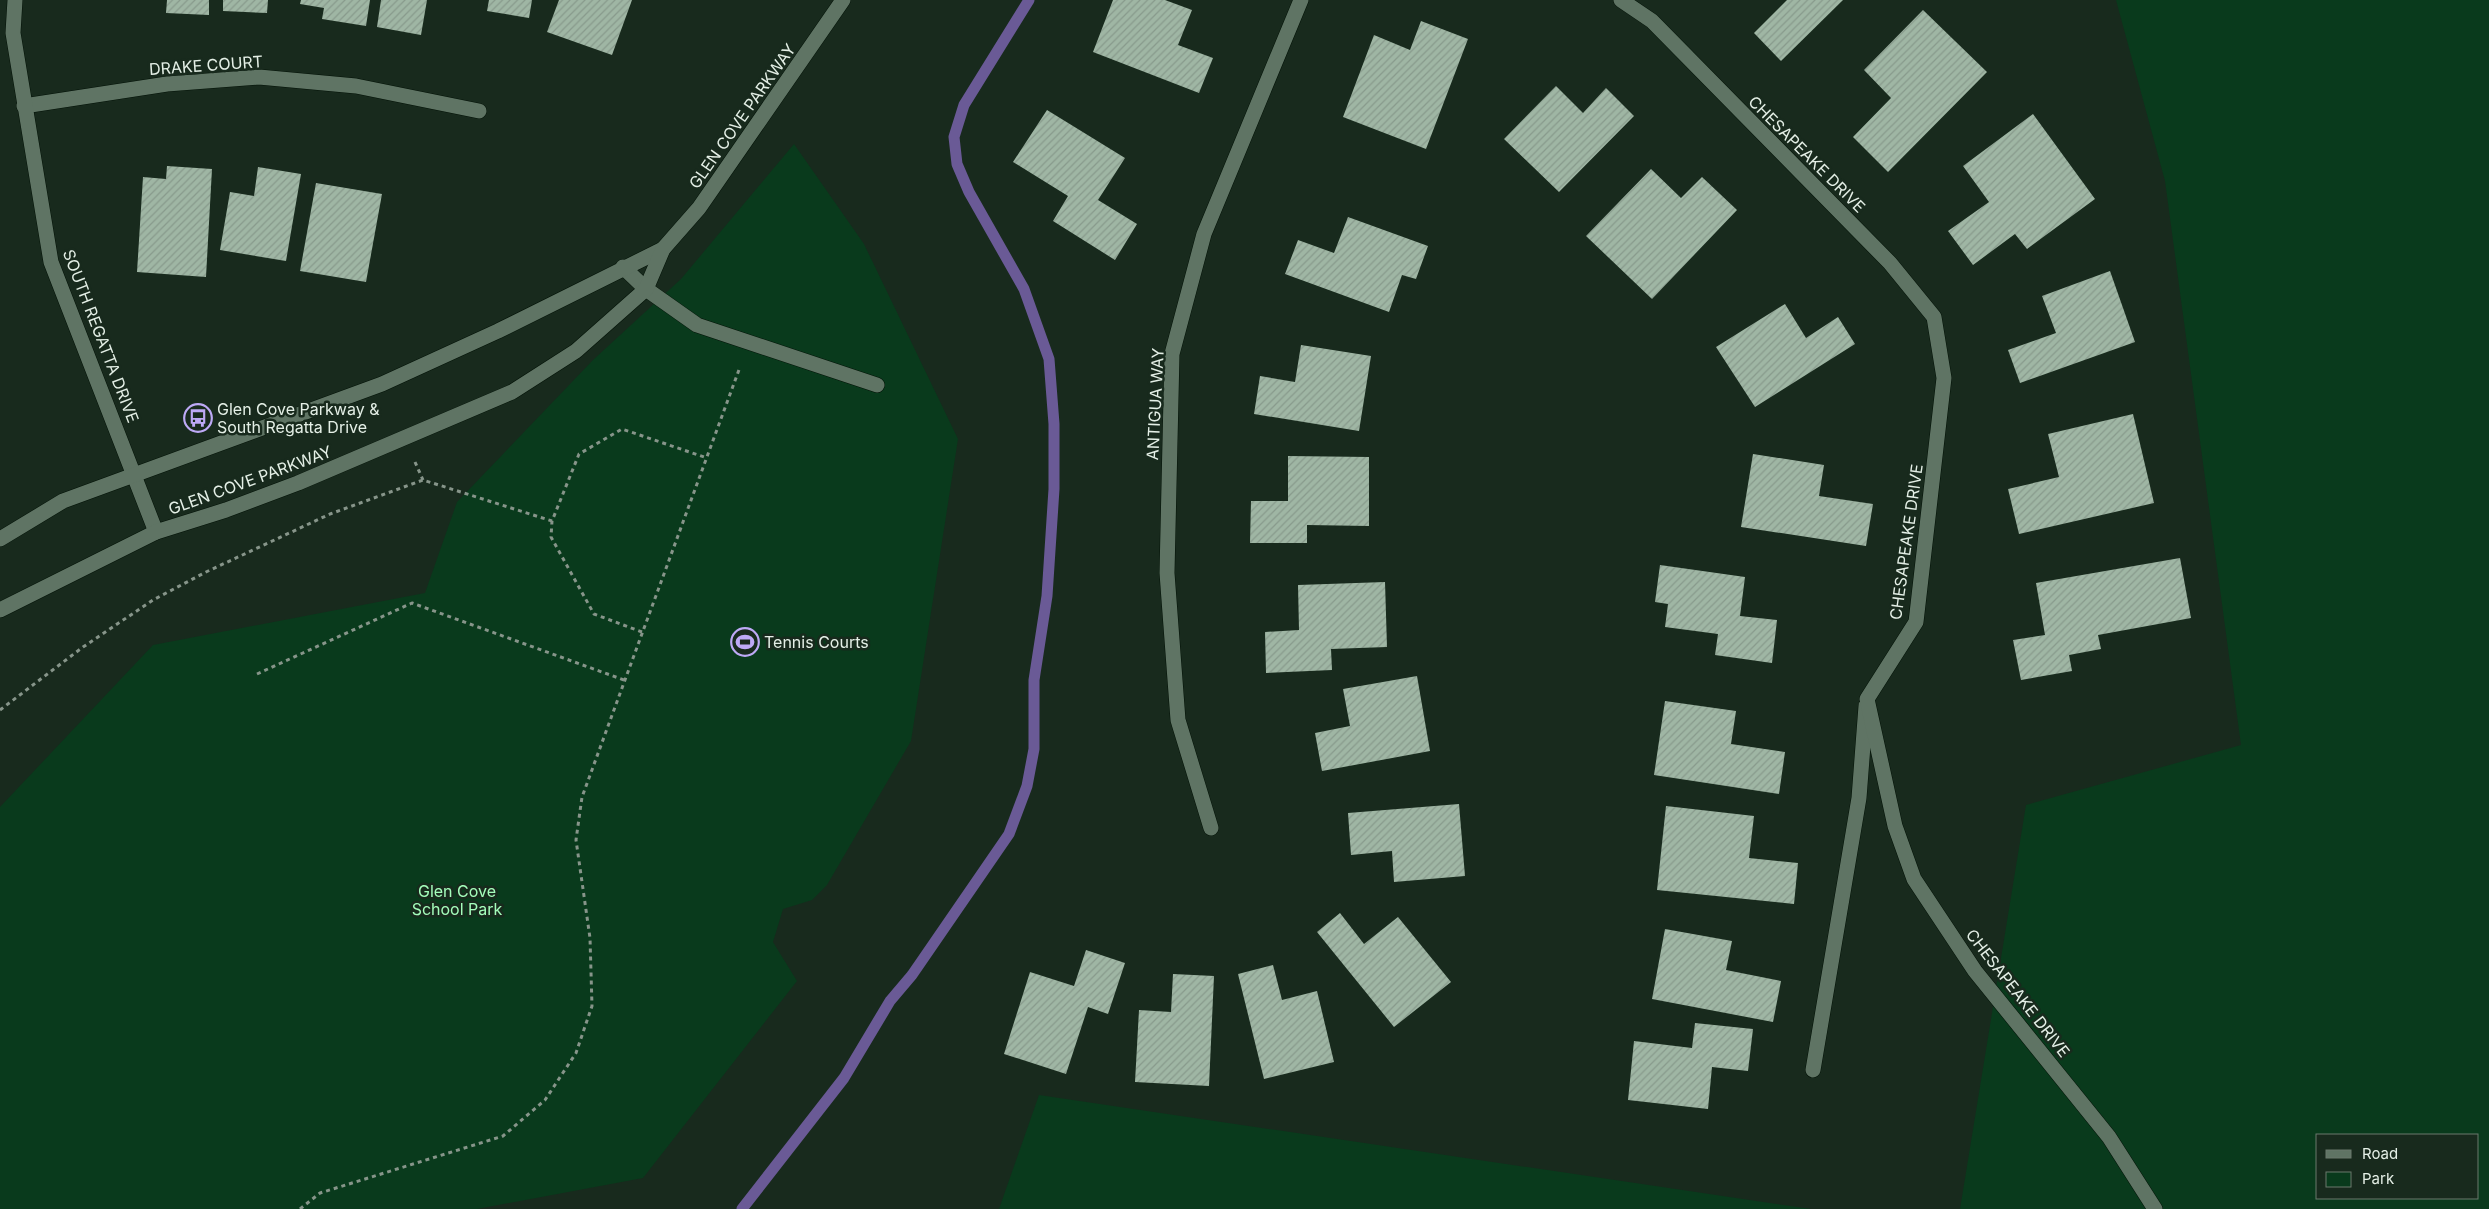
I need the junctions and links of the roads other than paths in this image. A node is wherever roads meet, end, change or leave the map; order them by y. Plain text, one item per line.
1 (15, 0) edge
2 (843, 0) edge
3 (1301, 0) edge
4 (1622, 0) edge
5 (24, 106) junction
6 (479, 111) dead end
7 (663, 249) junction
8 (623, 267) junction
9 (646, 289) junction
10 (877, 385) dead end
11 (135, 474) junction
12 (156, 532) junction
13 (0, 539) edge
14 (0, 610) edge
15 (1867, 699) junction
16 (1210, 828) dead end
17 (1813, 1070) dead end
18 (2155, 1209) edge

1 - 5 street, SOUTH REGATTA DRIVE
2 - 7 street, GLEN COVE PARKWAY
3 - 16 street, ANTIGUA WAY
4 - 15 street, CHESAPEAKE DRIVE
5 - 6 street, DRAKE COURT
5 - 11 street, SOUTH REGATTA DRIVE
7 - 8 street, GLEN COVE PARKWAY
7 - 9 street, GLEN COVE PARKWAY
8 - 9 street
8 - 11 street, GLEN COVE PARKWAY
9 - 10 street
9 - 12 street, GLEN COVE PARKWAY
11 - 12 street, SOUTH REGATTA DRIVE
11 - 13 street, GLEN COVE PARKWAY
12 - 14 street, GLEN COVE PARKWAY
15 - 17 street
15 - 18 street, CHESAPEAKE DRIVE

